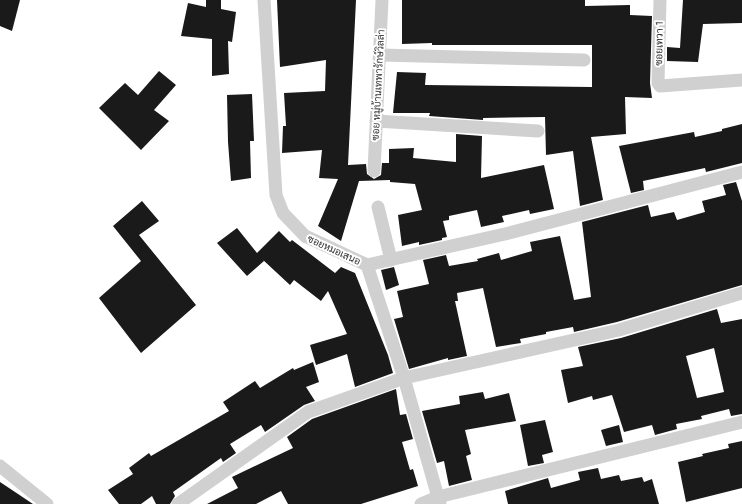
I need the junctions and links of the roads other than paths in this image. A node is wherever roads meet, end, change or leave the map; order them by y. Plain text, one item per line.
1 (264, 0) edge
2 (382, 0) edge
3 (660, 0) edge
4 (380, 55) junction
5 (584, 60) dead end
6 (742, 80) edge
7 (376, 121) junction
8 (538, 131) dead end
9 (374, 171) dead end
10 (742, 172) edge
11 (378, 207) dead end
12 (391, 260) junction
13 (367, 265) junction
14 (742, 293) edge
15 (404, 378) junction
16 (742, 422) edge
17 (0, 466) edge
18 (439, 501) edge
19 (48, 504) edge
20 (178, 504) edge
21 (421, 504) edge

1 - 13 street, ซอยหมอเสนอ
2 - 4 street, ซอย หมู่บ้านเทพารักษ์วิลล่า
3 - 6 street, ซอยเทวา 1
4 - 5 street
4 - 7 street, ซอย หมู่บ้านเทพารักษ์วิลล่า
7 - 8 street
7 - 9 street, ซอย หมู่บ้านเทพารักษ์วิลล่า
10 - 12 street
11 - 12 street
12 - 13 street
13 - 15 street, ซอยหมอเสนอ
14 - 15 street
15 - 18 street, ซอยหมอเสนอ
15 - 20 street
16 - 18 street
17 - 19 street
18 - 21 street

